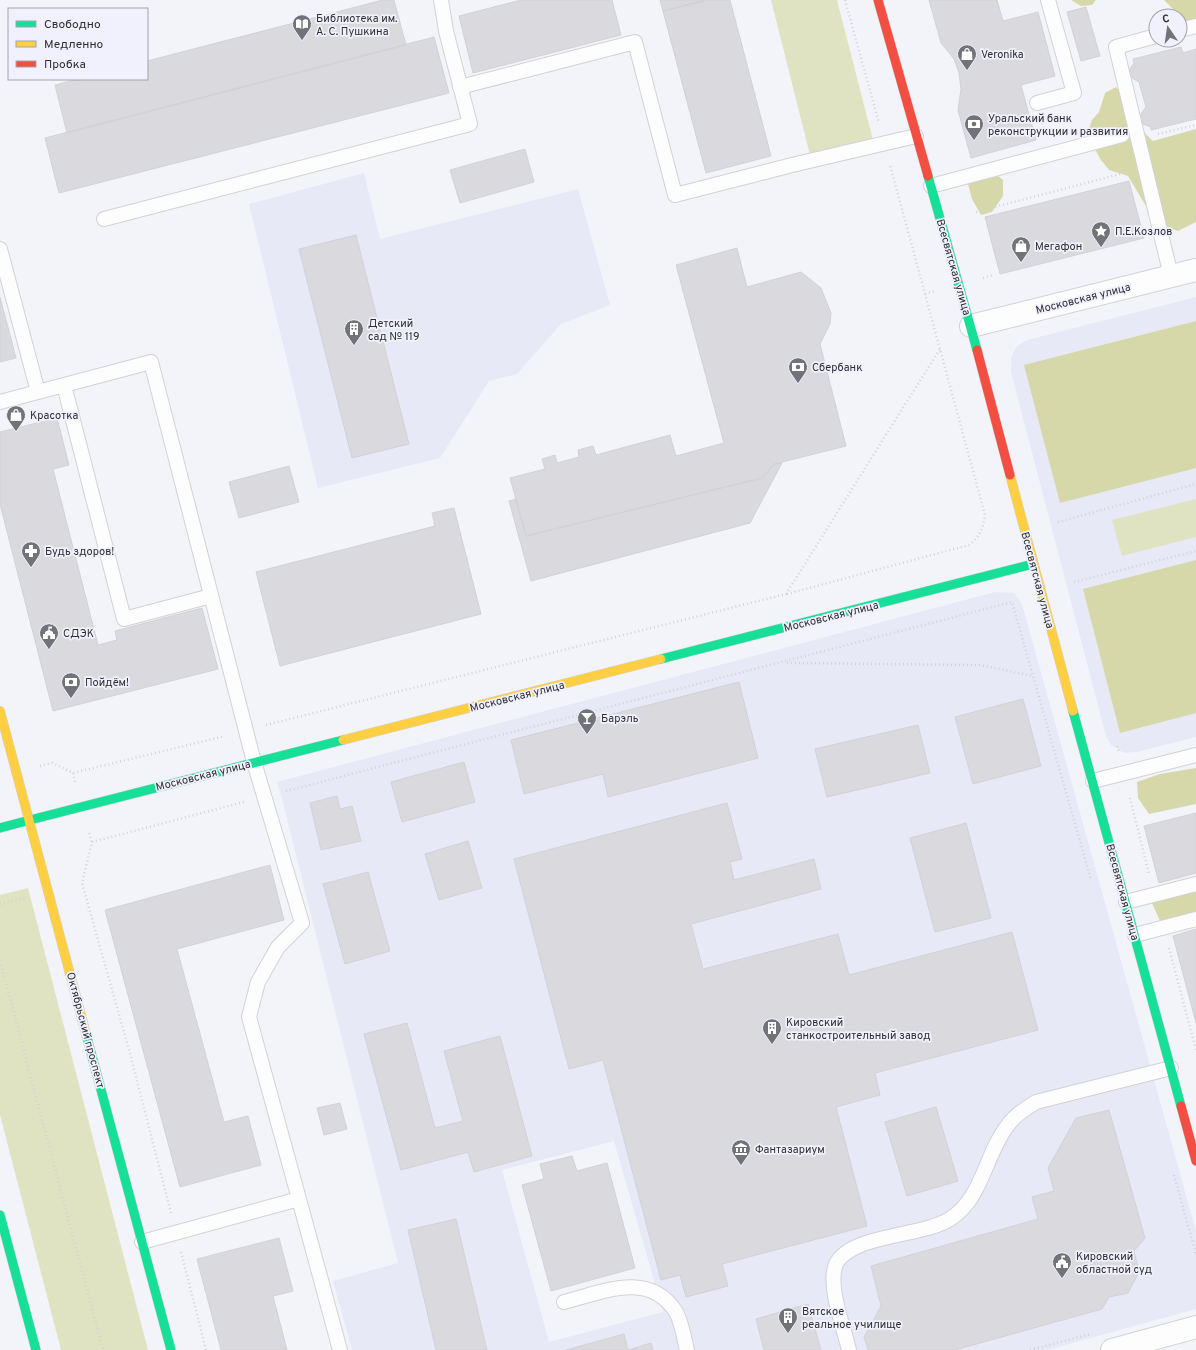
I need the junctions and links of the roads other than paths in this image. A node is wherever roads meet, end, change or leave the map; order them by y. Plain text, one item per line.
1 (441, 0) edge
2 (878, 0) edge
3 (1048, 0) edge
4 (1148, 38) edge
5 (460, 87) junction
6 (1037, 103) dead end
7 (1122, 135) dead end
8 (916, 136) junction
9 (931, 186) junction
10 (104, 219) dead end
11 (0, 248) edge
12 (1196, 270) edge
13 (1171, 276) junction
14 (971, 326) junction
15 (64, 385) junction
16 (38, 392) junction
17 (0, 402) edge
18 (1033, 564) junction
19 (211, 596) junction
20 (0, 711) edge
21 (1196, 755) edge
22 (254, 762) junction
23 (1093, 780) junction
24 (30, 820) junction
25 (0, 828) edge
26 (1196, 884) edge
27 (1126, 902) junction
28 (1196, 919) edge
29 (1135, 935) junction
30 (1171, 1068) junction
31 (1196, 1160) edge
32 (299, 1199) junction
33 (0, 1215) edge
34 (142, 1242) junction
35 (564, 1302) dead end
36 (1196, 1327) edge
37 (36, 1350) edge
38 (171, 1350) edge
39 (340, 1350) edge
40 (688, 1350) edge
41 (850, 1350) edge
42 (1112, 1350) edge

1 - 5 lane
2 - 8 main road, Всесвятская улица
3 - 6 lane
4 - 13 lane
5 - 8 lane
5 - 10 lane
7 - 9 lane
8 - 9 main road, Всесвятская улица
9 - 14 main road, Всесвятская улица
11 - 16 lane
12 - 13 street, Московская улица
13 - 14 street, Московская улица
14 - 18 main road, Всесвятская улица
15 - 16 lane
15 - 19 lane
15 - 19 lane
16 - 17 lane
18 - 22 main road, Московская улица
18 - 23 main road, Всесвятская улица
19 - 22 lane
20 - 24 main road, Октябрьский проспект
21 - 23 lane
22 - 24 main road, Московская улица
22 - 32 lane
23 - 27 main road, Всесвятская улица
24 - 25 main road, Московская улица
24 - 34 main road, Октябрьский проспект
26 - 27 lane
27 - 29 main road, Всесвятская улица
28 - 29 lane
29 - 30 main road, Всесвятская улица
30 - 31 main road, Всесвятская улица
30 - 41 lane
32 - 34 lane
32 - 39 lane
33 - 37 main road
34 - 38 main road, Октябрьский проспект
35 - 40 lane
36 - 42 street

